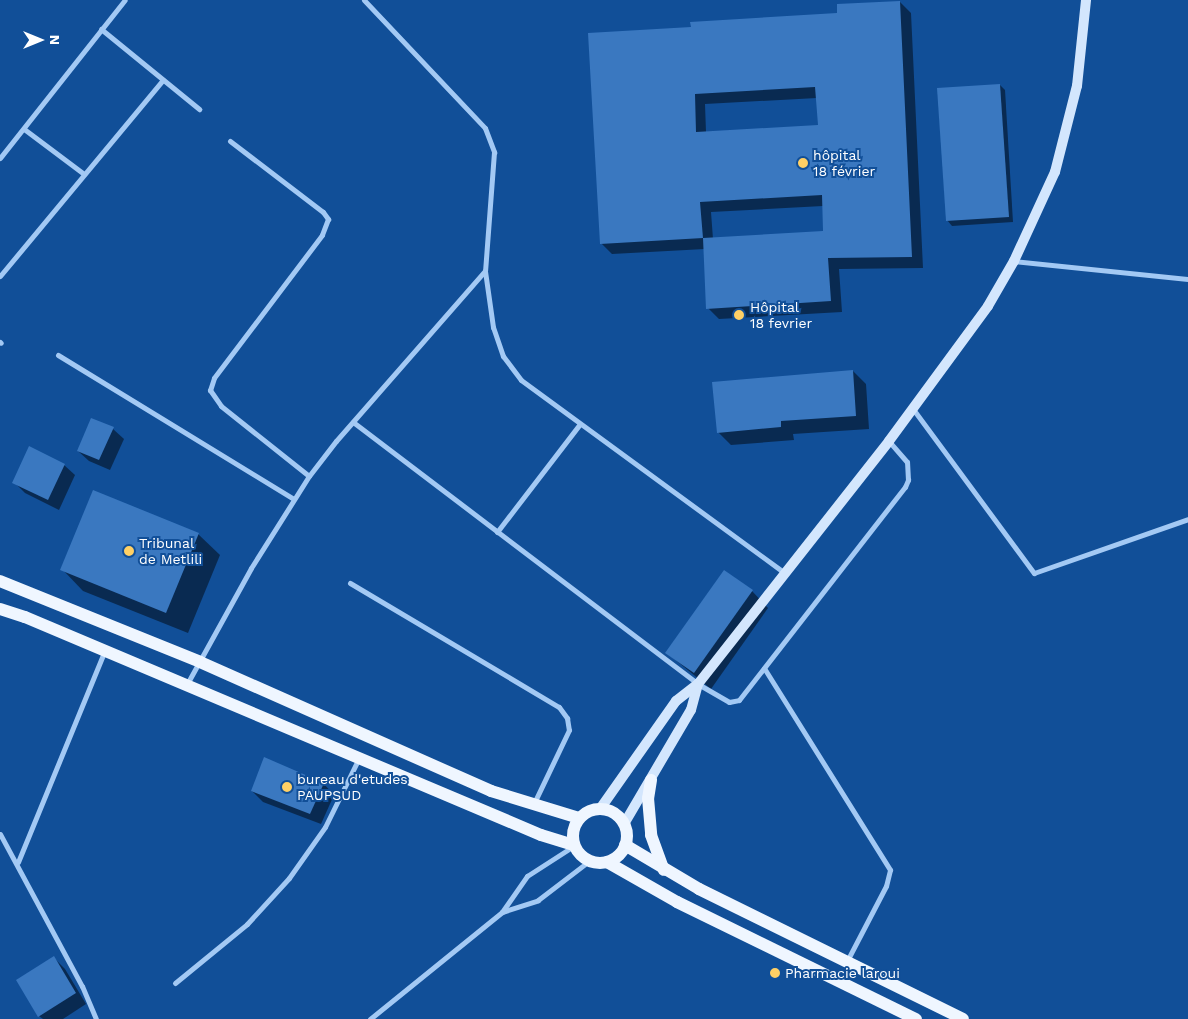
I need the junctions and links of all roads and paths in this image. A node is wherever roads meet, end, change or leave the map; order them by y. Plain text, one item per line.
1 (125, 0) edge
2 (364, 0) edge
3 (1086, 0) edge
4 (102, 29) junction
5 (163, 80) junction
6 (199, 109) dead end
7 (24, 129) junction
8 (230, 141) dead end
9 (0, 157) edge
10 (84, 174) junction
11 (1014, 261) junction
12 (485, 271) junction
13 (0, 276) edge
14 (1188, 279) edge
15 (58, 355) dead end
16 (913, 409) junction
17 (353, 422) junction
18 (580, 424) junction
19 (889, 441) junction
20 (310, 476) junction
21 (294, 499) junction
22 (1188, 519) edge
23 (497, 532) junction
24 (785, 573) junction
25 (0, 581) edge
26 (350, 583) dead end
27 (0, 609) edge
28 (104, 651) junction
29 (200, 662) junction
30 (764, 668) junction
31 (698, 684) junction
32 (185, 686) junction
33 (358, 760) junction
34 (650, 780) junction
35 (533, 806) junction
36 (600, 809) junction
37 (579, 818) junction
38 (624, 824) junction
39 (0, 834) edge
40 (575, 845) junction
41 (625, 845) junction
42 (589, 861) junction
43 (18, 862) junction
44 (607, 862) junction
45 (664, 870) junction
46 (502, 912) junction
47 (846, 962) junction
48 (175, 983) dead end
49 (96, 1019) edge
50 (370, 1019) edge
51 (916, 1019) edge
52 (963, 1019) edge

1 - 4 street
2 - 12 street
3 - 11 main road
4 - 5 street
4 - 7 street
5 - 6 street
5 - 10 street
7 - 9 street
7 - 10 street
8 - 20 street
10 - 13 street
11 - 14 street
11 - 16 main road
12 - 17 street
12 - 18 street
15 - 21 street
16 - 19 main road
16 - 22 street
17 - 20 street
17 - 23 street
18 - 23 street
18 - 24 street
19 - 24 main road
19 - 30 street
20 - 21 street
21 - 29 street
23 - 31 street
24 - 31 main road
25 - 29 main road
26 - 35 street
27 - 28 main road
28 - 32 main road
28 - 43 street
29 - 32 street
29 - 35 main road
30 - 31 street
30 - 47 street
31 - 34 main road
31 - 36 main road
32 - 33 main road
33 - 40 main road
33 - 48 street
34 - 38 main road
34 - 45 main road
35 - 37 main road
36 - 37 main road
36 - 38 main road
37 - 40 main road
38 - 41 main road
39 - 43 street
40 - 42 main road
40 - 46 street
41 - 44 main road
41 - 45 main road
42 - 44 main road
42 - 46 street
43 - 49 street
44 - 51 main road
45 - 47 main road
46 - 50 street
47 - 52 main road

